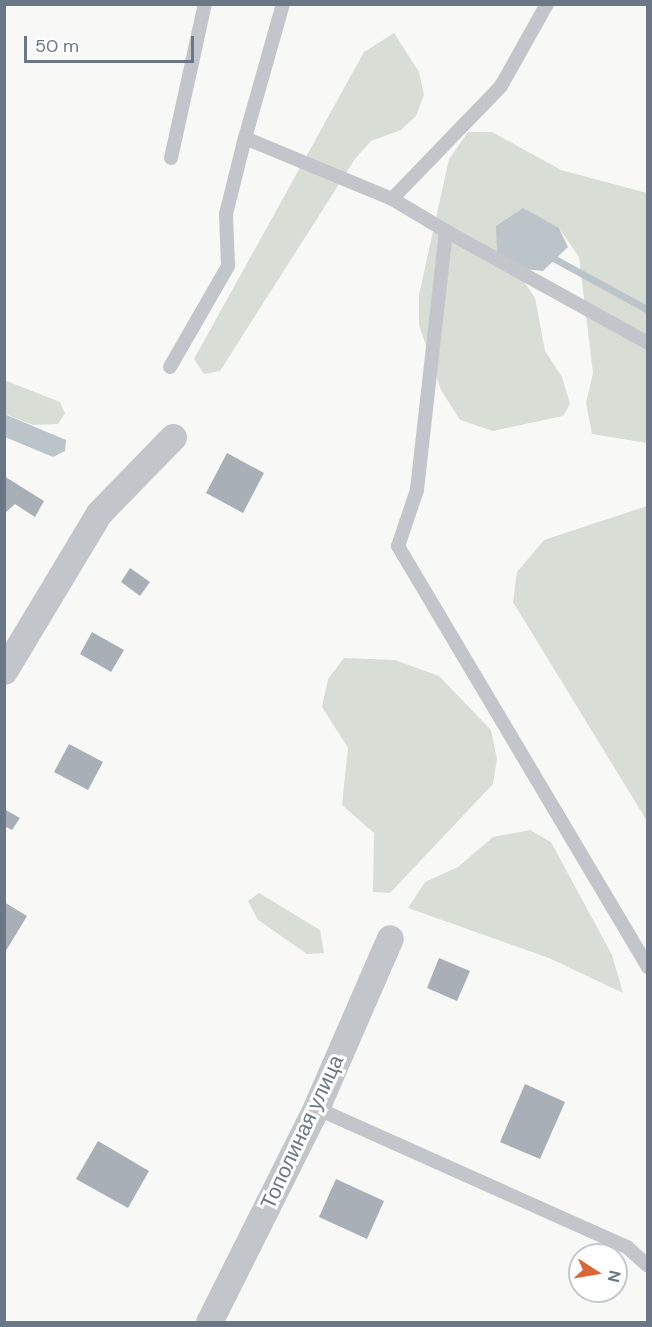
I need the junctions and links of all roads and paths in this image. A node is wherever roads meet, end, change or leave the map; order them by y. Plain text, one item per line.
1 (205, 4) edge
2 (283, 4) edge
3 (547, 4) edge
4 (245, 138) junction
5 (171, 158) dead end
6 (392, 199) junction
7 (446, 231) junction
8 (648, 343) edge
9 (170, 367) dead end
10 (173, 437) dead end
11 (4, 671) edge
12 (390, 938) dead end
13 (648, 967) edge
14 (316, 1108) junction
15 (648, 1266) edge
16 (210, 1323) edge

1 - 5 lane
2 - 4 lane
3 - 6 lane
4 - 6 lane
4 - 9 lane
6 - 7 lane
7 - 8 lane
7 - 13 lane
10 - 11 street
12 - 14 street, Тополиная улица
14 - 15 lane
14 - 16 street, Тополиная улица

